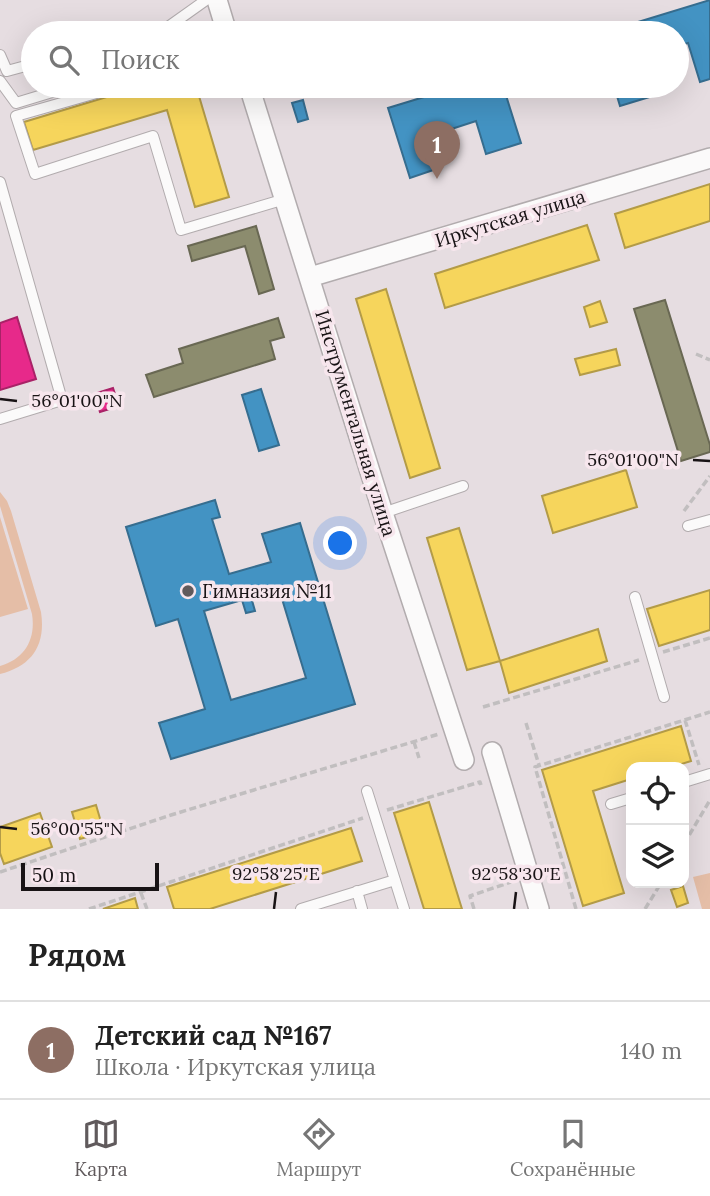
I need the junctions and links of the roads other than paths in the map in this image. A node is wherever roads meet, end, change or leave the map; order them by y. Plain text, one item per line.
1 (206, 0) edge
2 (217, 0) edge
3 (176, 21) edge
4 (223, 21) edge
5 (0, 55) edge
6 (21, 67) edge
7 (0, 81) edge
8 (32, 98) edge
9 (79, 98) edge
10 (253, 98) edge
11 (710, 158) edge
12 (0, 182) edge
13 (285, 199) junction
14 (310, 277) junction
15 (0, 419) edge
16 (463, 486) dead end
17 (383, 513) junction
18 (710, 520) edge
19 (688, 526) dead end
20 (635, 597) dead end
21 (664, 697) dead end
22 (492, 752) dead end
23 (464, 760) dead end
24 (706, 775) edge
25 (689, 780) edge
26 (367, 791) dead end
27 (626, 800) edge
28 (611, 804) dead end
29 (395, 880) junction
30 (357, 891) junction
31 (301, 909) edge
32 (362, 909) edge
33 (404, 909) edge
34 (539, 909) edge

1 - 3 lane
2 - 4 street
5 - 6 lane
7 - 8 lane
9 - 13 lane
10 - 13 street, Инструментальная улица
11 - 14 street, Иркутская улица
12 - 15 lane
13 - 14 street, Инструментальная улица
14 - 17 street, Инструментальная улица
16 - 17 lane
17 - 23 street, Инструментальная улица
18 - 19 lane
20 - 21 lane
22 - 34 street
24 - 25 lane
26 - 29 lane
27 - 28 lane
29 - 30 lane
29 - 33 lane
30 - 31 lane
30 - 32 lane

